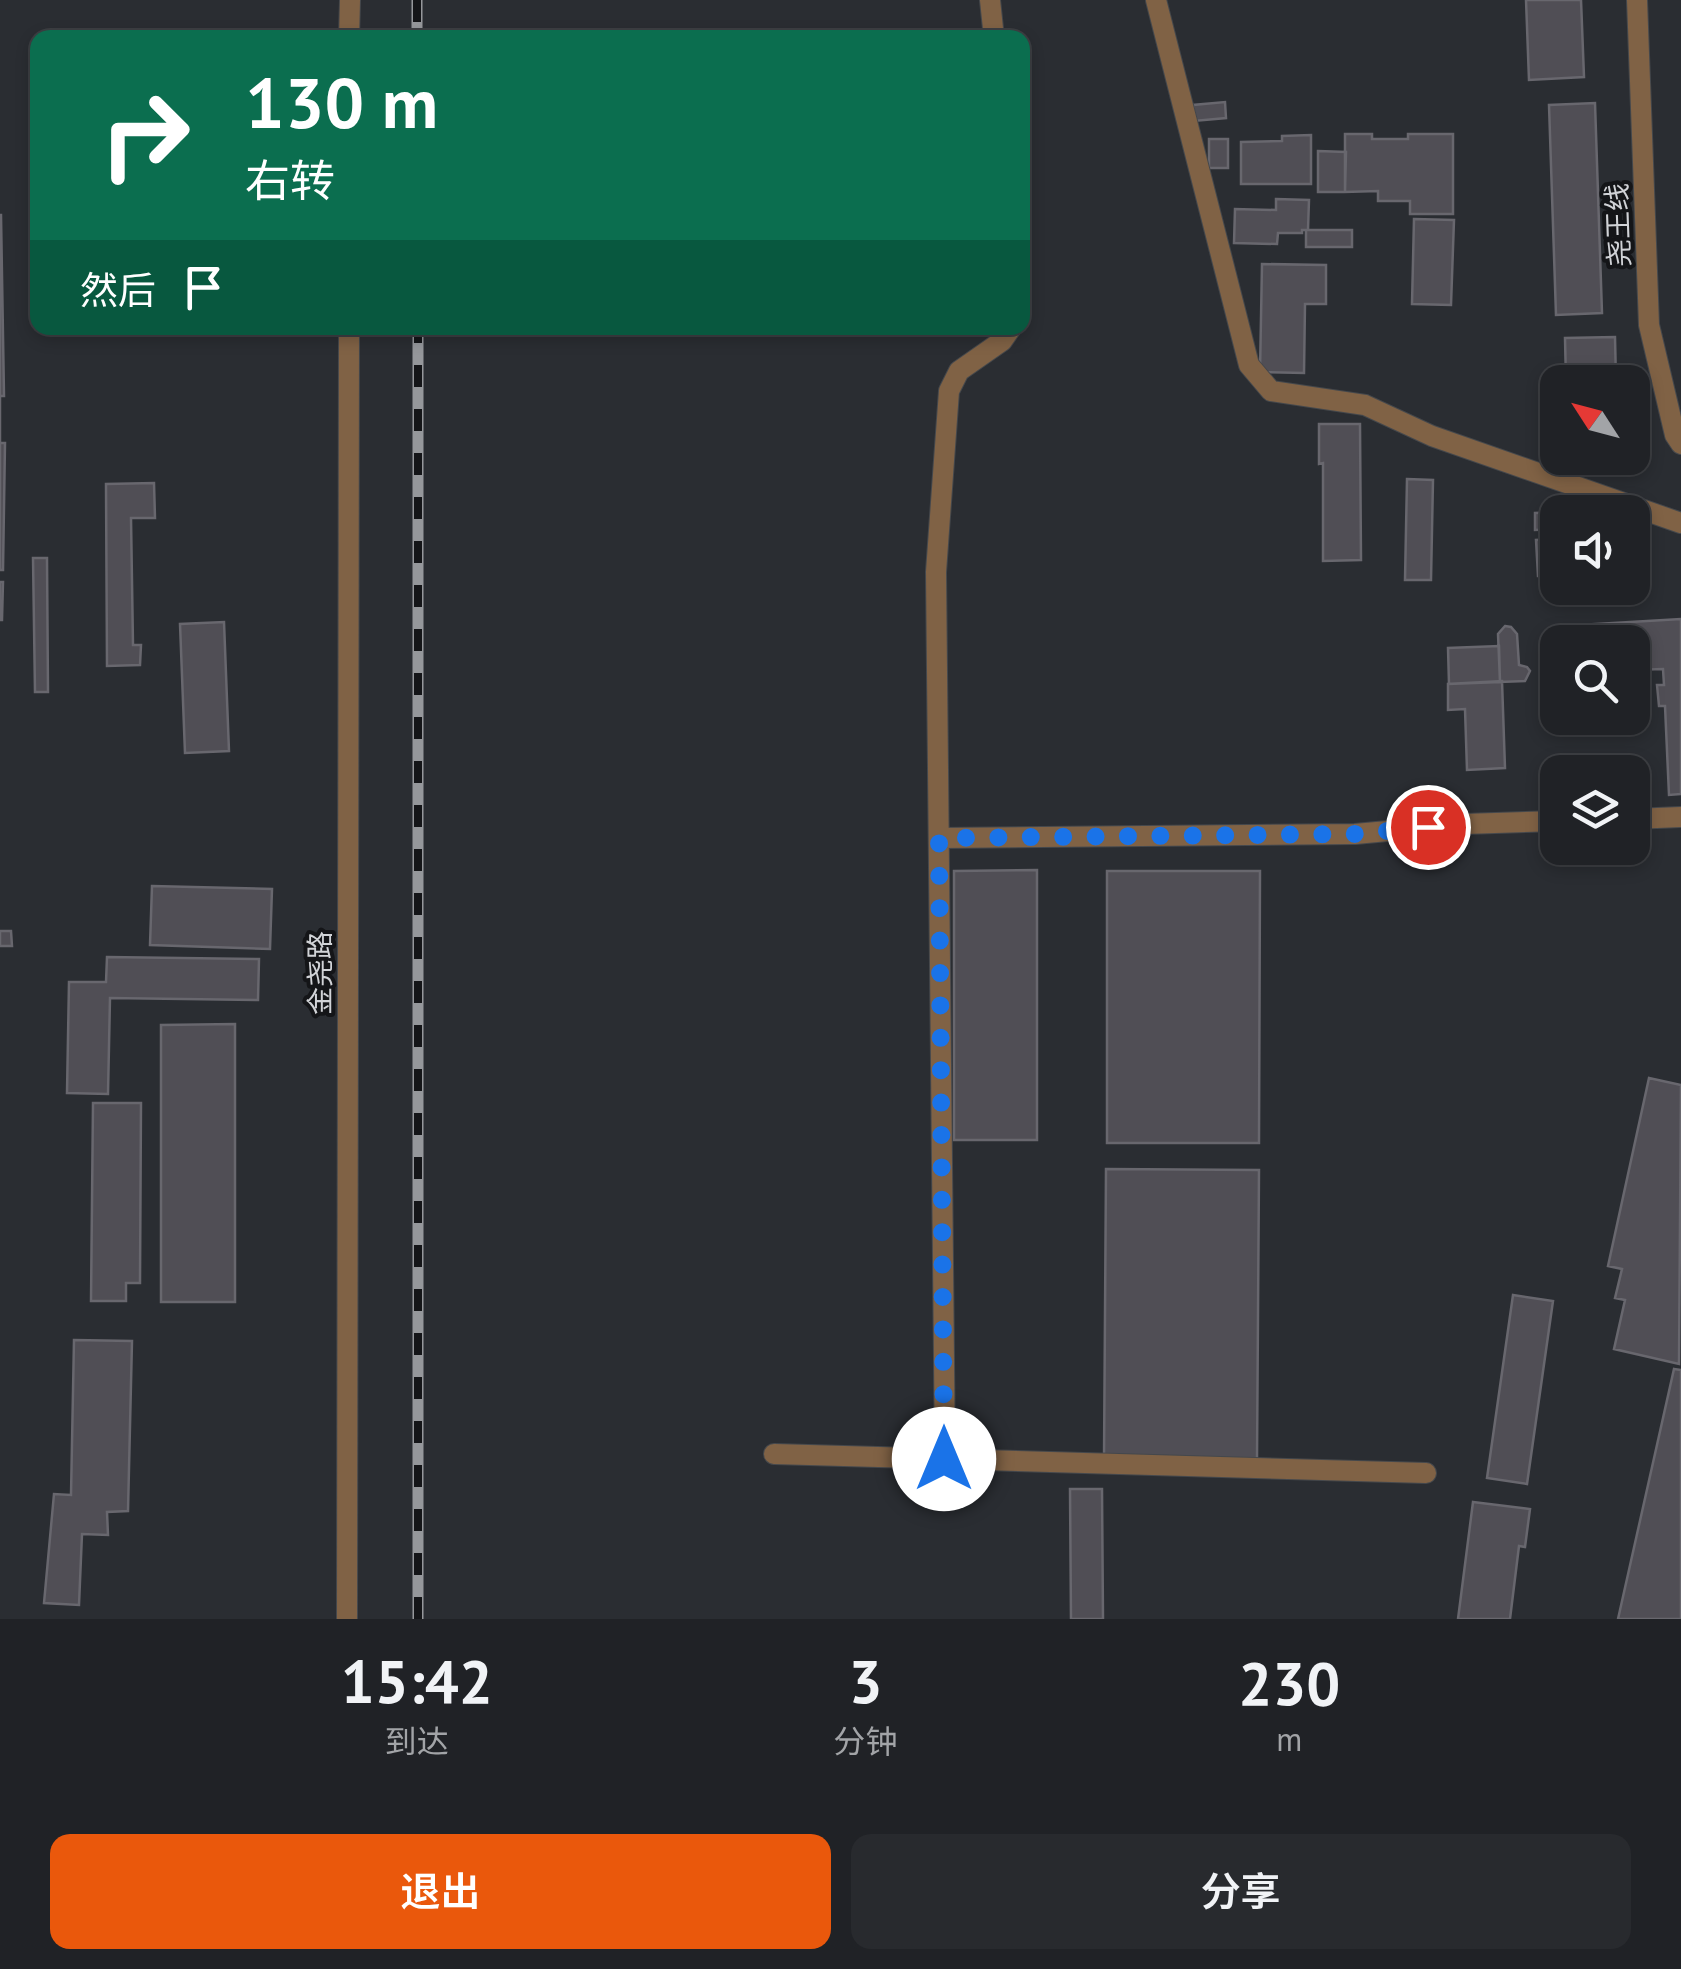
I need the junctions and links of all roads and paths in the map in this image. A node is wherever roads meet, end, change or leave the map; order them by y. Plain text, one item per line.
1 (350, 0) edge
2 (990, 0) edge
3 (1156, 0) edge
4 (1637, 0) edge
5 (350, 30) edge
6 (993, 30) edge
7 (349, 335) edge
8 (1006, 335) edge
9 (1681, 444) edge
10 (1681, 523) edge
11 (1681, 818) edge
12 (1650, 819) edge
13 (1540, 822) edge
14 (939, 838) junction
15 (774, 1454) dead end
16 (944, 1459) junction
17 (1426, 1473) dead end
18 (347, 1619) edge

1 - 5 street
2 - 6 street
3 - 10 street
4 - 9 street, 尧王线
7 - 18 street, 金尧路
8 - 14 street
11 - 12 street
13 - 14 street
14 - 16 street
15 - 16 street
16 - 17 street

